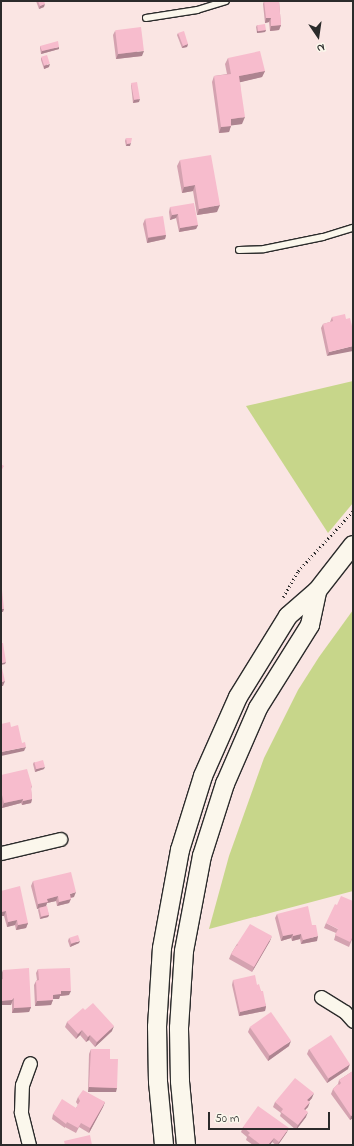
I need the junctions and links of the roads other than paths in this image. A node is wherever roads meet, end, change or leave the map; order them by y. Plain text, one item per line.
1 (226, 1) edge
2 (146, 18) dead end
3 (353, 228) edge
4 (239, 250) dead end
5 (353, 545) edge
6 (317, 591) junction
7 (60, 839) dead end
8 (1, 853) edge
9 (321, 997) dead end
10 (353, 1022) edge
11 (30, 1063) dead end
12 (29, 1145) edge
13 (164, 1145) edge
14 (186, 1145) edge

1 - 2 lane
3 - 4 lane
5 - 6 main road
6 - 13 main road
6 - 14 main road
7 - 8 street
9 - 10 street
11 - 12 street

